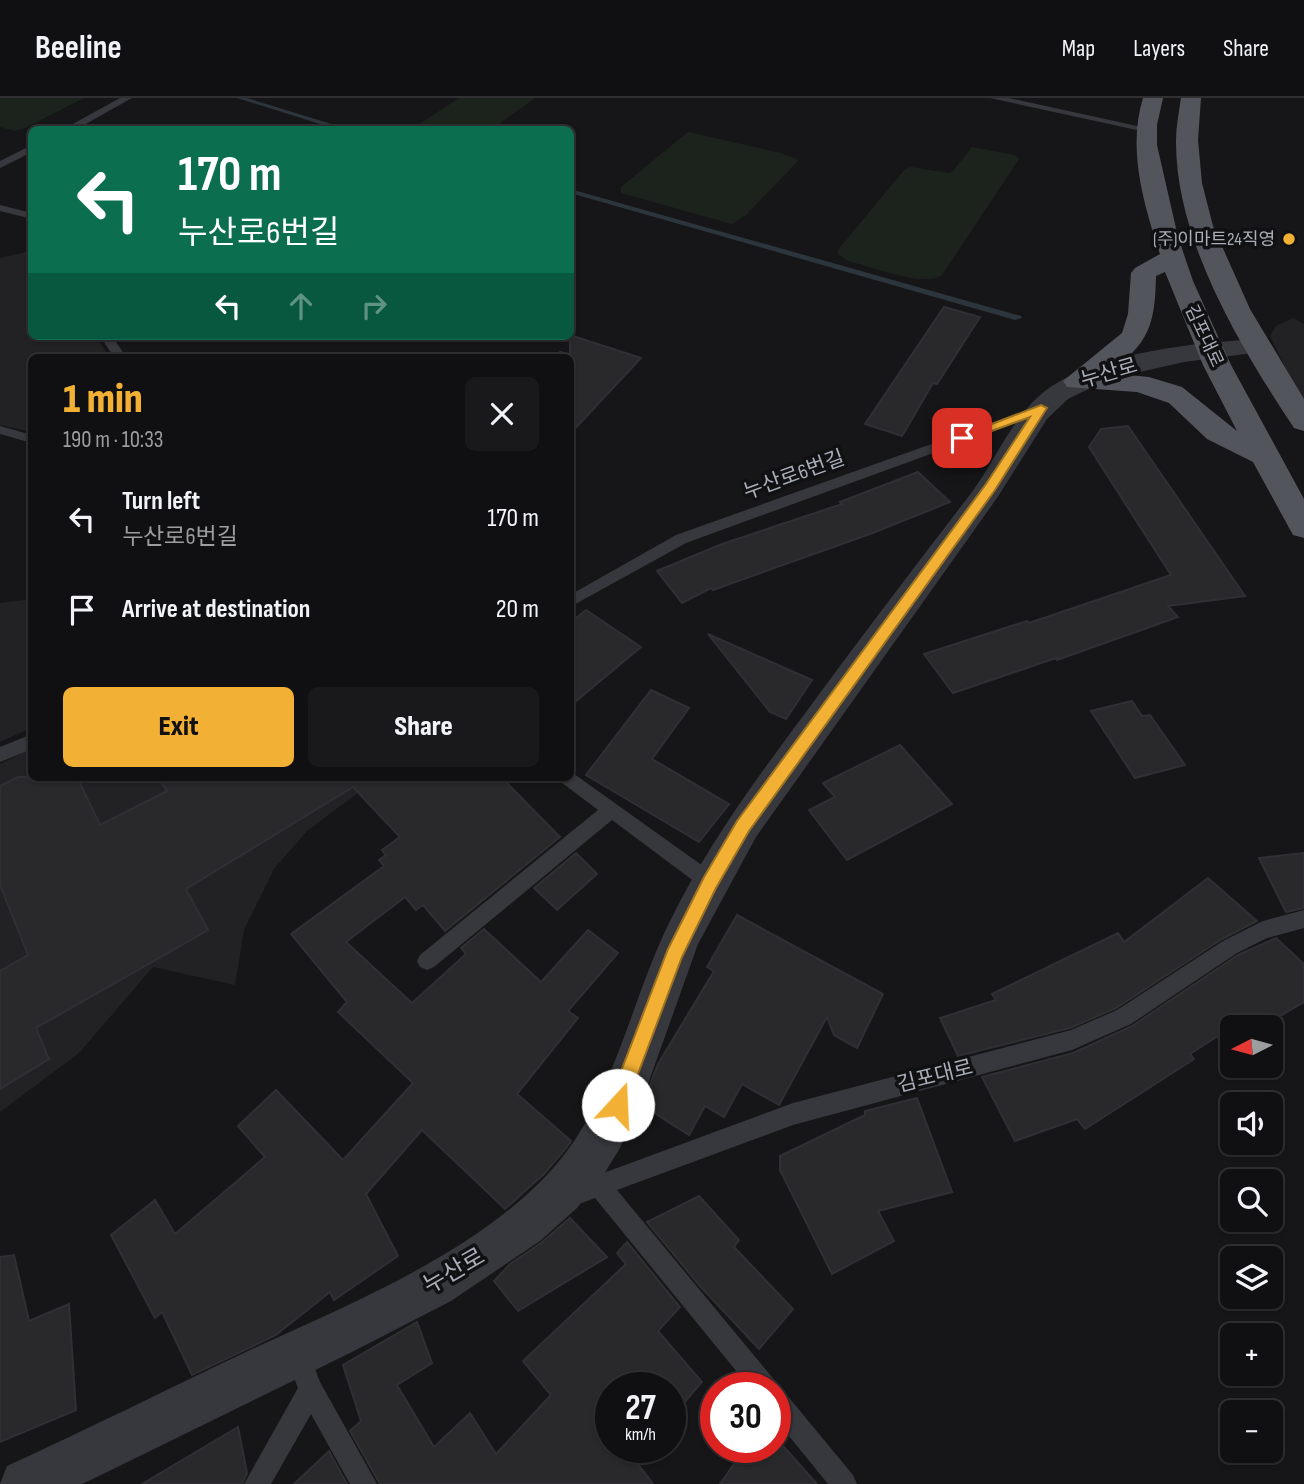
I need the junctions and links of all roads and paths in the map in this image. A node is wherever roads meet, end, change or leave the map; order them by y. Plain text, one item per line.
1 (127, 98) edge
2 (996, 98) edge
3 (1153, 98) edge
4 (1191, 98) edge
5 (74, 126) edge
6 (1146, 129) junction
7 (28, 150) edge
8 (0, 165) edge
9 (0, 208) edge
10 (28, 215) edge
11 (1173, 257) junction
12 (1259, 346) junction
13 (1208, 349) junction
14 (1077, 381) junction
15 (1041, 408) junction
16 (1304, 422) edge
17 (0, 430) edge
18 (28, 438) edge
19 (1266, 456) junction
20 (1304, 527) edge
21 (574, 600) edge
22 (28, 743) edge
23 (0, 755) edge
24 (571, 781) edge
25 (610, 811) junction
26 (710, 883) junction
27 (1304, 919) edge
28 (427, 961) dead end
29 (599, 1186) junction
30 (551, 1203) junction
31 (296, 1354) junction
32 (753, 1372) edge
33 (312, 1390) junction
34 (791, 1419) edge
35 (25, 1484) edge
36 (257, 1484) edge
37 (363, 1484) edge
38 (844, 1484) edge

1 - 5 lane
2 - 6 lane
3 - 6 main road, 김포대로
4 - 12 main road, 김포대로
6 - 11 main road, 김포대로
7 - 8 lane
9 - 10 lane
11 - 13 main road, 김포대로
11 - 14 main road
12 - 13 street, 누산로
12 - 16 main road, 김포대로
13 - 14 street, 누산로
13 - 19 main road, 김포대로
14 - 15 street, 누산로
14 - 19 main road
15 - 21 lane, 누산로6번길
15 - 26 street, 누산로
17 - 18 lane
19 - 20 main road, 김포대로
22 - 23 lane
24 - 25 lane
25 - 26 lane
25 - 28 lane
26 - 30 street, 누산로
27 - 29 lane, 김포대로
29 - 30 lane, 김포대로
29 - 32 lane
30 - 31 street, 누산로
31 - 33 lane
31 - 35 street, 누산로
33 - 36 lane
33 - 37 lane
34 - 38 lane

